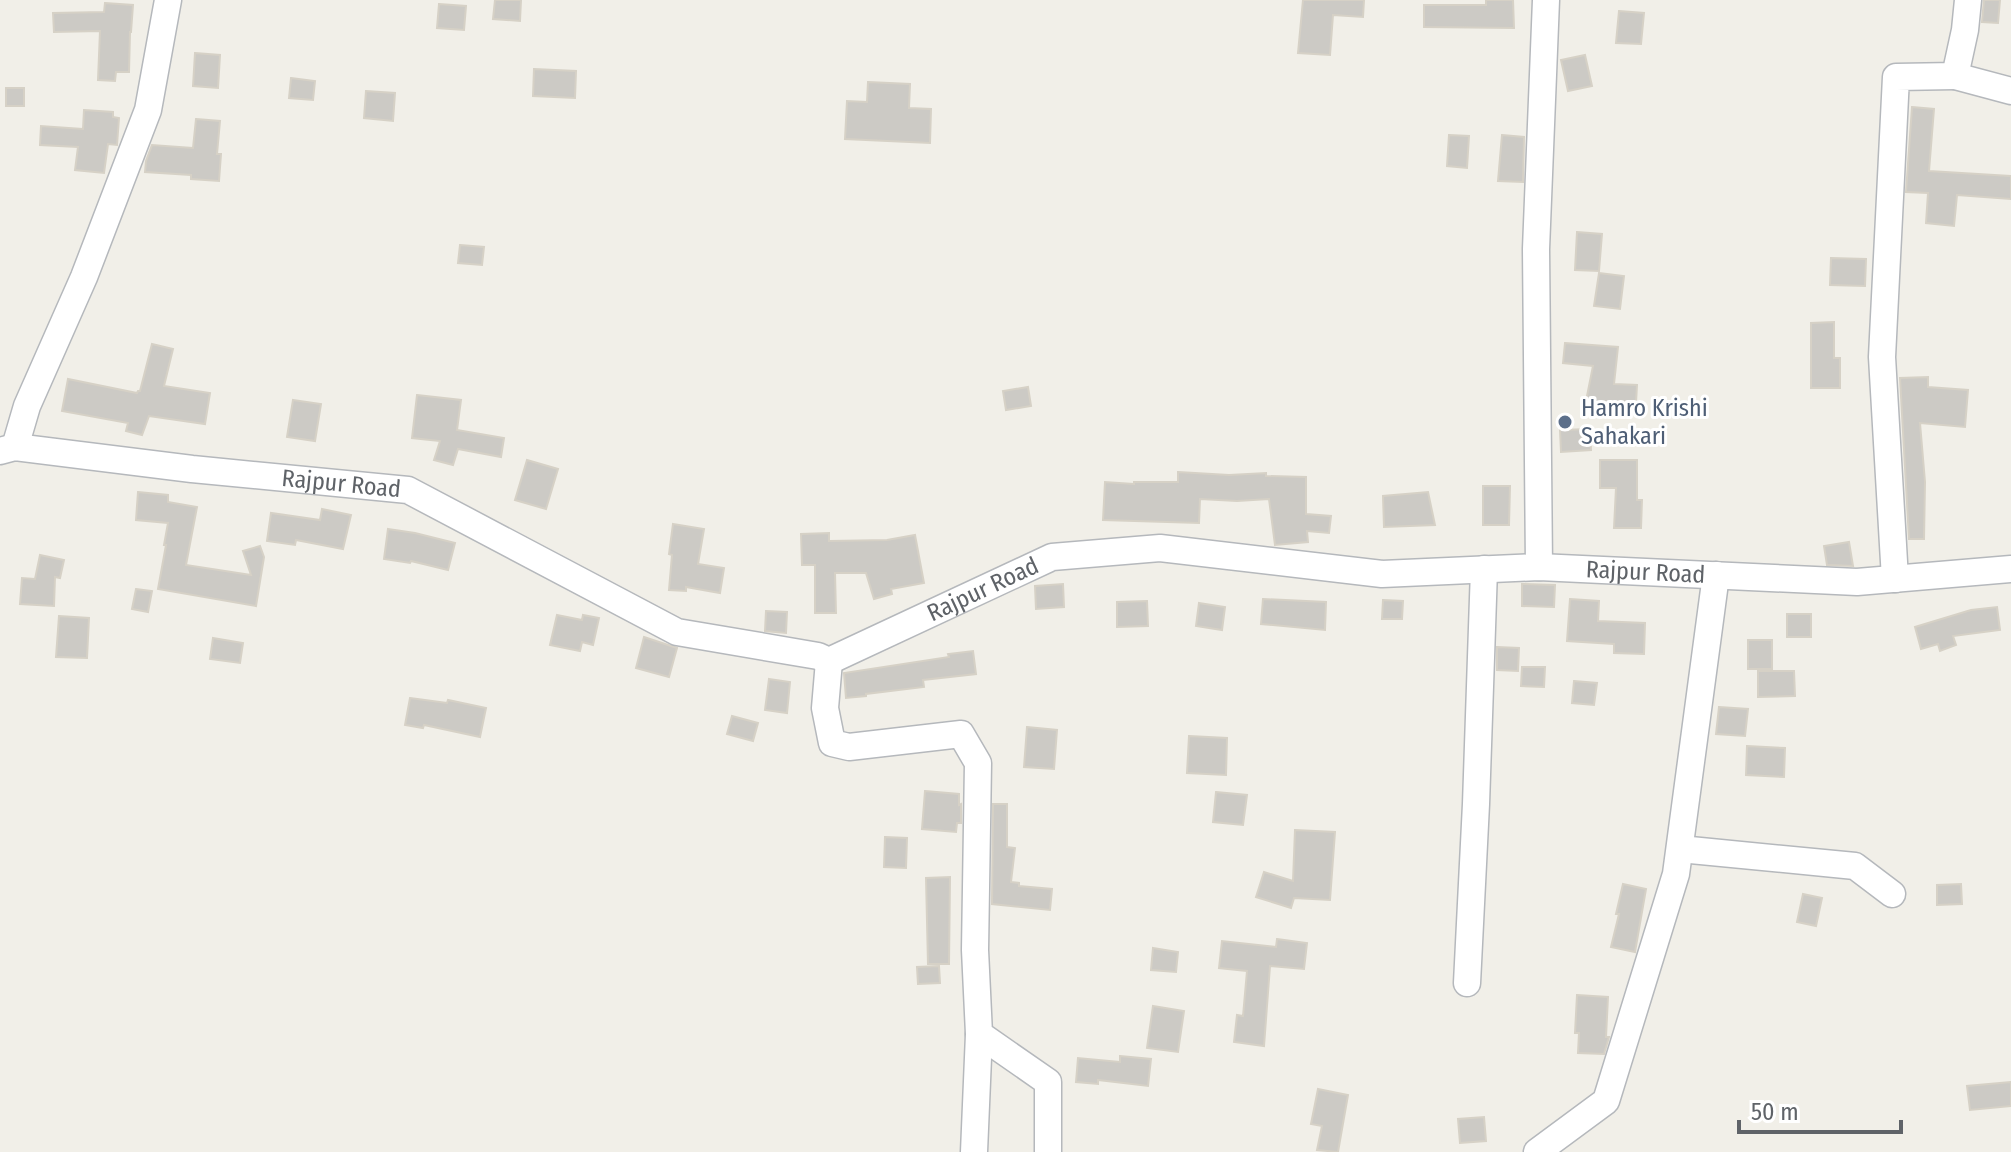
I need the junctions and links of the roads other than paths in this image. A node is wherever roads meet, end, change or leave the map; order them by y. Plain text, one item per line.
1 (168, 0) edge
2 (1546, 0) edge
3 (1968, 0) edge
4 (1955, 76) junction
5 (2011, 91) edge
6 (8, 449) edge
7 (1539, 567) junction
8 (1484, 569) junction
9 (2011, 569) edge
10 (1716, 575) junction
11 (1895, 579) junction
12 (829, 661) junction
13 (1680, 849) junction
14 (1892, 894) dead end
15 (1467, 983) dead end
16 (979, 1034) junction
17 (974, 1152) edge
18 (1048, 1152) edge
19 (1537, 1152) edge

1 - 6 street
2 - 7 street
3 - 4 street
4 - 5 street
4 - 11 street
6 - 12 street, Rajpur Road
7 - 8 street, Rajpur Road
7 - 10 street, Rajpur Road
8 - 12 street, Rajpur Road
8 - 15 street
9 - 11 street, Rajpur Road
10 - 11 street, Rajpur Road
10 - 13 street
12 - 16 street
13 - 14 street
13 - 19 street
16 - 17 street
16 - 18 street

